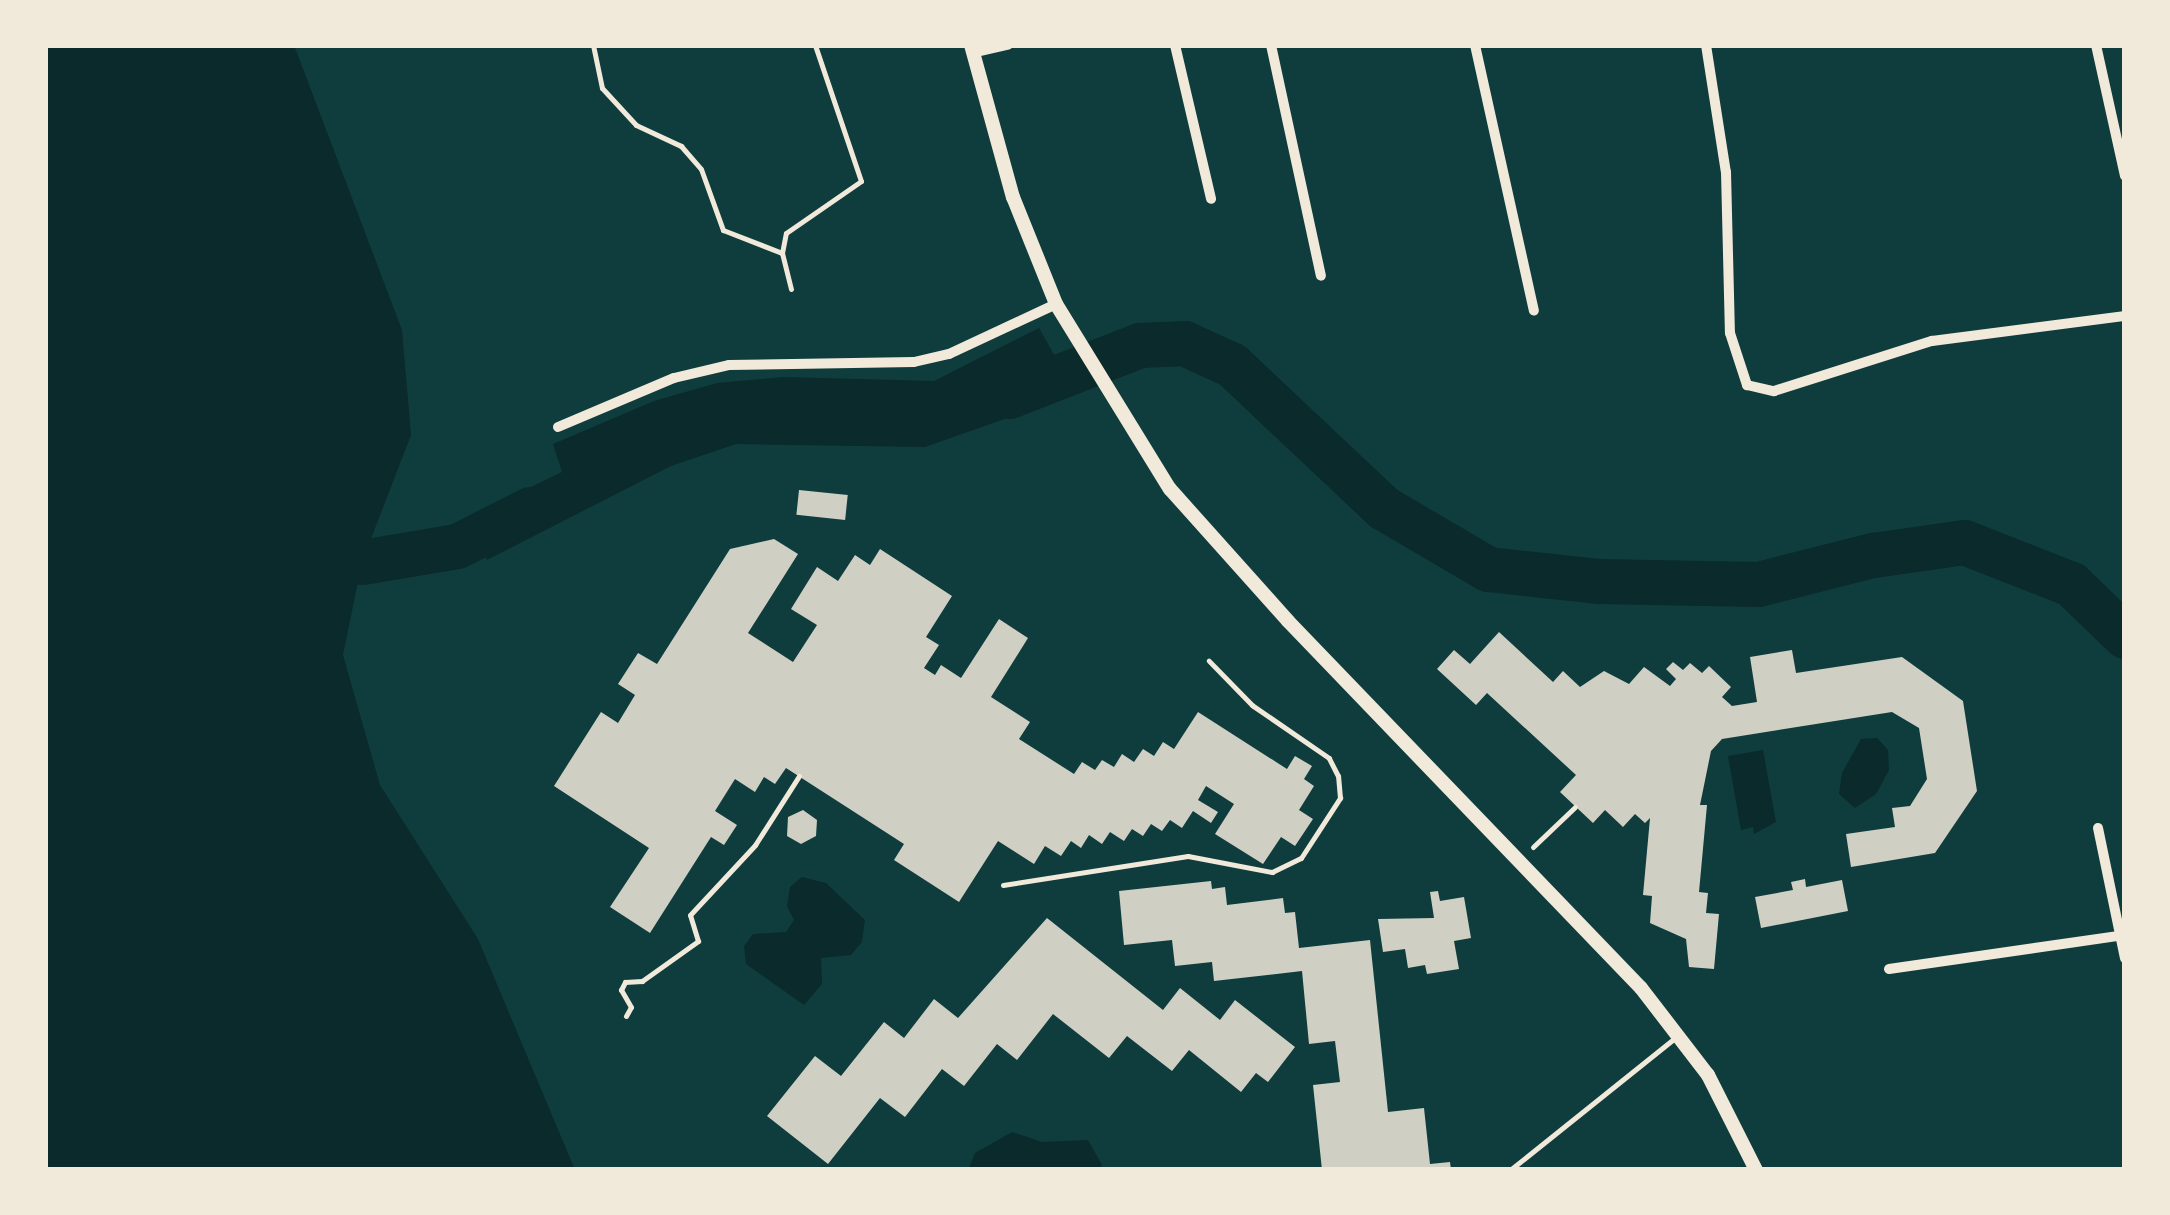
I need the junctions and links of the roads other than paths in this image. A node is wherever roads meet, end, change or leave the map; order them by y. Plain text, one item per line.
1 (1008, 45) edge
2 (1175, 45) edge
3 (1271, 45) edge
4 (1474, 45) edge
5 (1706, 45) edge
6 (2096, 45) edge
7 (972, 49) edge
8 (2125, 176) edge
9 (1211, 199) dead end
10 (1321, 276) dead end
11 (1056, 304) junction
12 (1534, 311) dead end
13 (2125, 316) edge
14 (558, 427) dead end
15 (1209, 661) dead end
16 (2098, 828) dead end
17 (1002, 884) dead end
18 (2120, 936) junction
19 (2125, 958) edge
20 (1889, 969) dead end
21 (1679, 1034) junction
22 (1510, 1170) edge
23 (1756, 1170) edge

1 - 7 street
2 - 9 street
3 - 10 street
4 - 12 street
5 - 13 street
6 - 8 street
7 - 11 street
11 - 14 street
11 - 21 street
15 - 17 lane
16 - 18 street
18 - 19 street
18 - 20 street
21 - 22 lane
21 - 23 street

